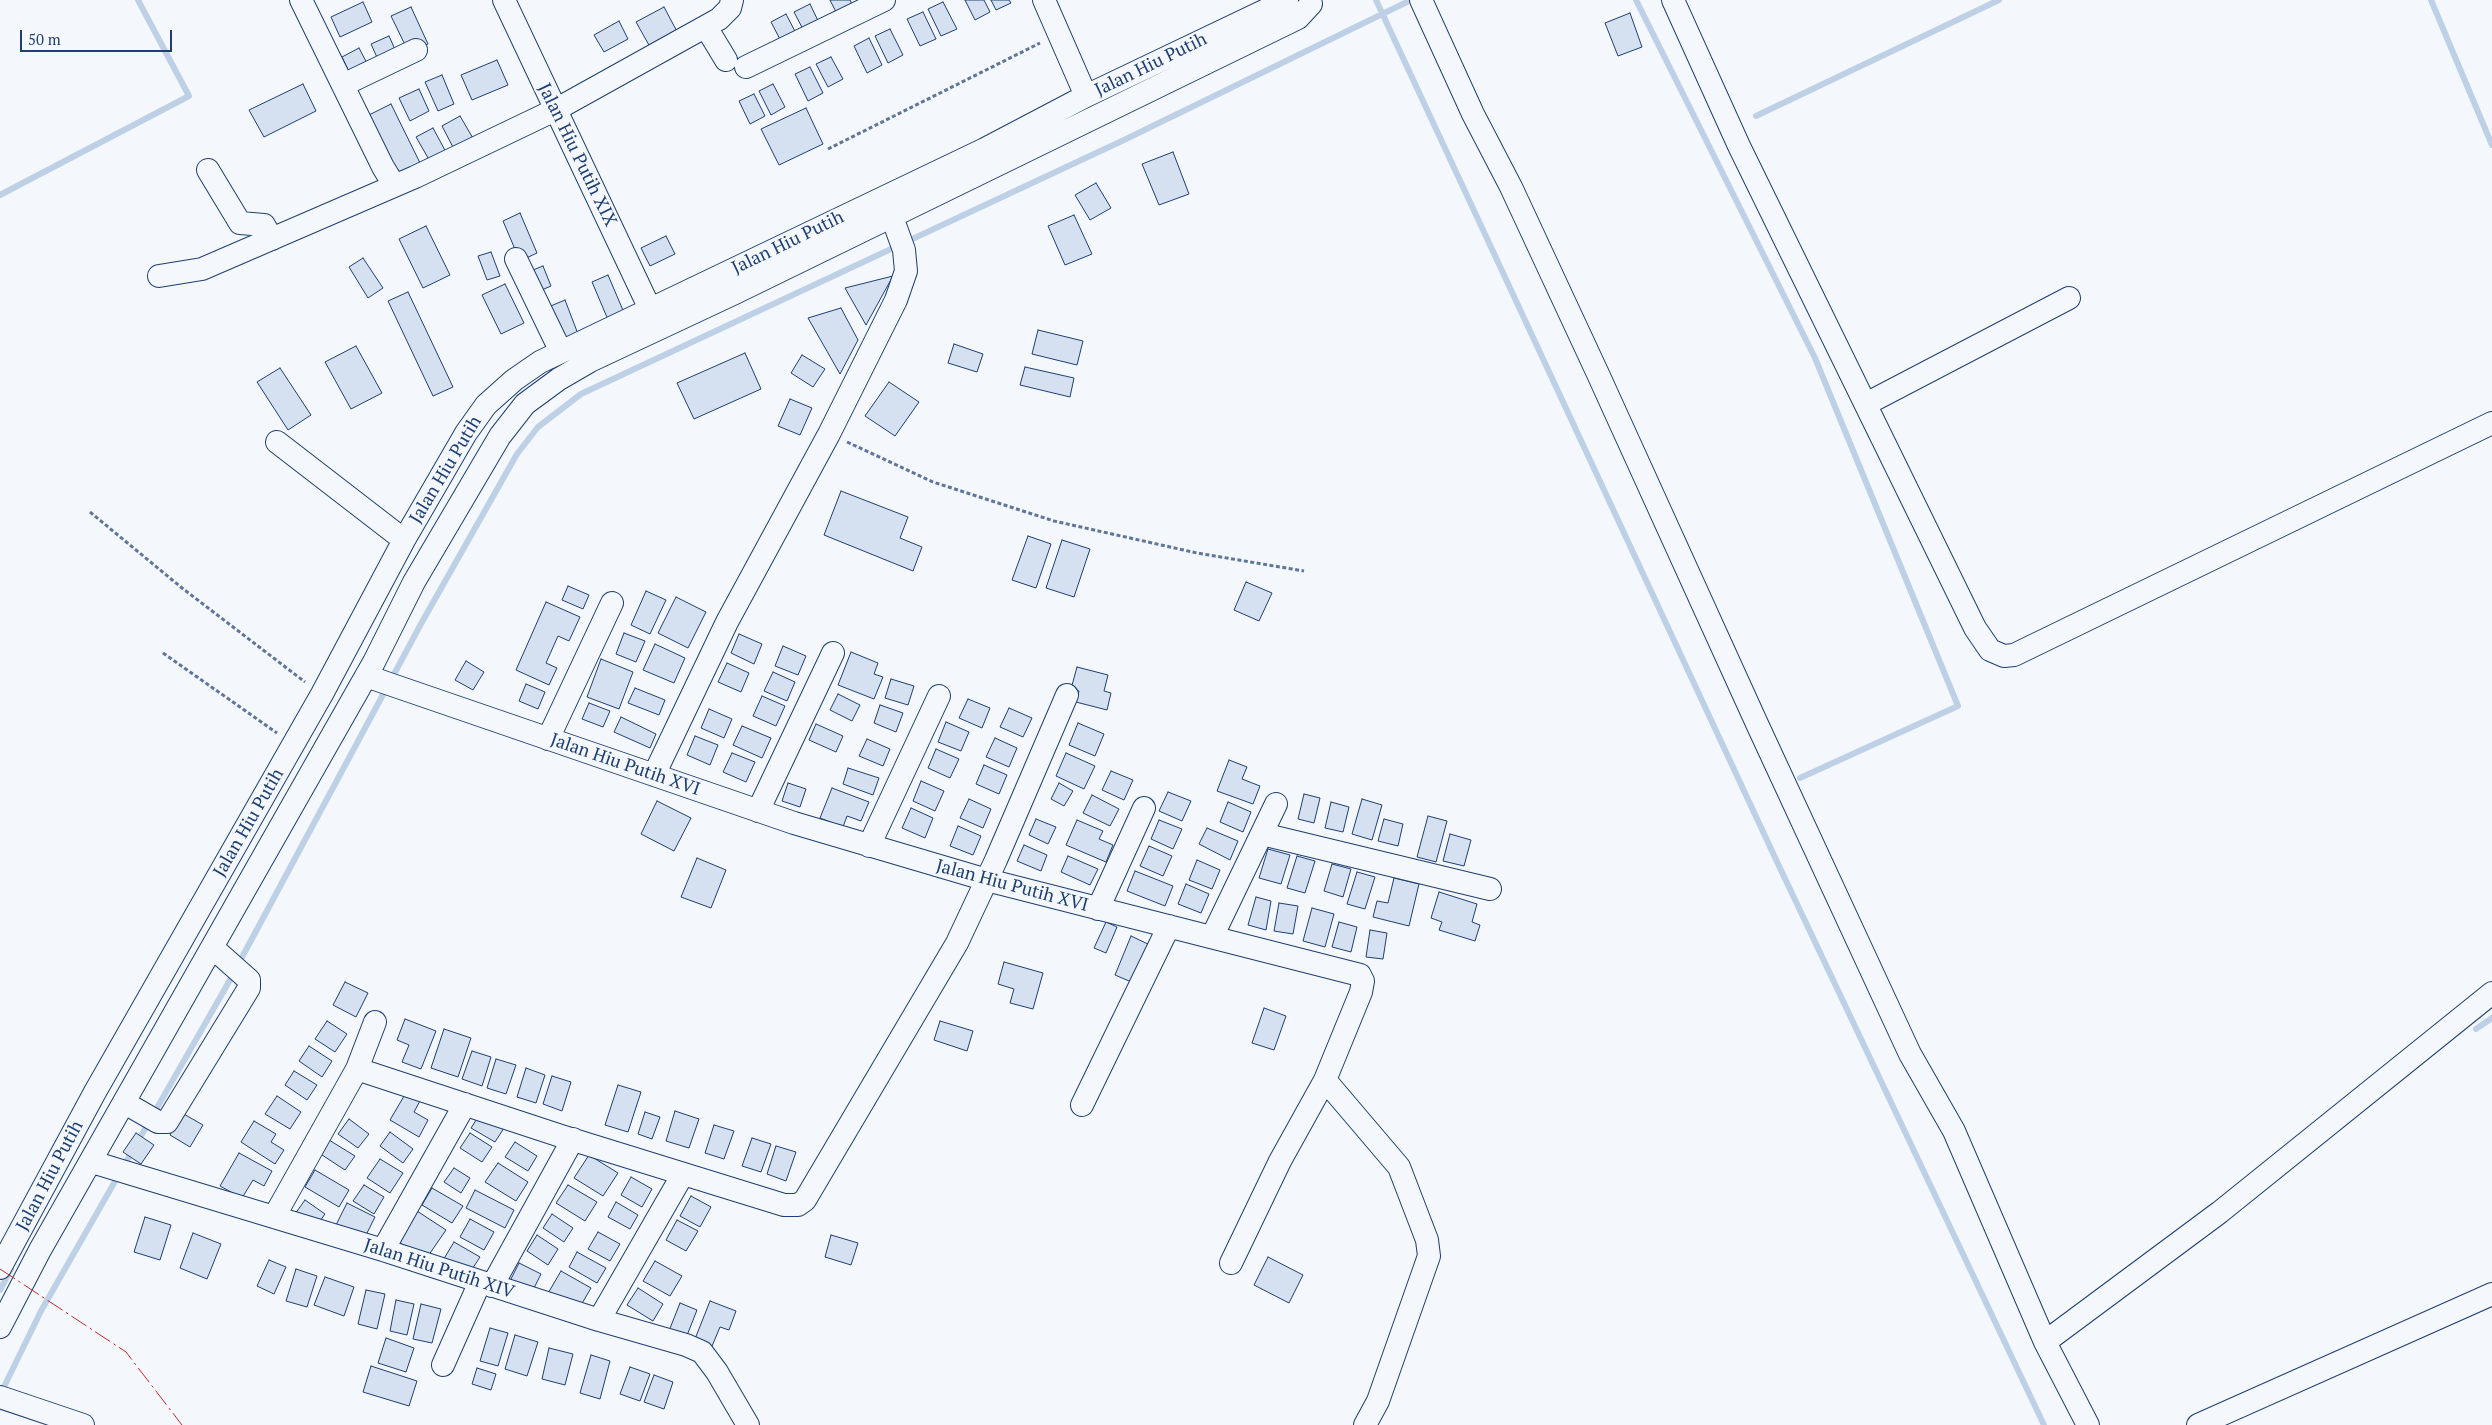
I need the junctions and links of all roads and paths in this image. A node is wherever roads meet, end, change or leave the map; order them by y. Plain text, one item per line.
1 (302, 0) edge
2 (504, 0) edge
3 (732, 0) edge
4 (884, 0) edge
5 (1044, 0) edge
6 (1287, 0) edge
7 (1422, 0) edge
8 (1673, 0) edge
9 (1308, 1) edge
10 (706, 27) junction
11 (1059, 33) junction
12 (416, 50) dead end
13 (343, 85) junction
14 (1086, 96) junction
15 (557, 109) junction
16 (828, 150) dead end
17 (208, 170) dead end
18 (394, 185) junction
19 (892, 217) junction
20 (272, 239) junction
21 (516, 259) dead end
22 (763, 268) junction
23 (159, 276) dead end
24 (2069, 298) dead end
25 (650, 309) junction
26 (561, 352) junction
27 (1866, 404) junction
28 (2492, 423) edge
29 (829, 434) junction
30 (277, 442) dead end
31 (90, 512) dead end
32 (404, 540) junction
33 (390, 566) junction
34 (1304, 571) dead end
35 (414, 582) junction
36 (612, 603) dead end
37 (163, 653) dead end
38 (833, 653) dead end
39 (366, 676) junction
40 (322, 694) junction
41 (1067, 695) dead end
42 (939, 696) dead end
43 (548, 739) junction
44 (293, 744) junction
45 (654, 775) junction
46 (1276, 804) dead end
47 (1144, 808) dead end
48 (758, 811) junction
49 (1262, 834) junction
50 (869, 846) junction
51 (987, 880) junction
52 (1490, 889) dead end
53 (1098, 909) junction
54 (1169, 926) junction
55 (1212, 937) junction
56 (213, 948) junction
57 (2492, 993) edge
58 (375, 1022) dead end
59 (357, 1069) junction
60 (1325, 1080) junction
61 (95, 1092) junction
62 (465, 1104) junction
63 (1082, 1105) dead end
64 (123, 1106) junction
65 (573, 1140) junction
66 (92, 1162) junction
67 (682, 1174) junction
68 (274, 1217) junction
69 (7, 1237) edge
70 (383, 1250) junction
71 (1231, 1263) dead end
72 (0, 1268) edge
73 (486, 1284) junction
74 (2492, 1294) edge
75 (599, 1320) junction
76 (0, 1327) edge
77 (2045, 1342) junction
78 (443, 1364) dead end
79 (0, 1397) edge
80 (84, 1425) edge
81 (748, 1425) edge
82 (1364, 1425) edge
83 (2088, 1425) edge
84 (2198, 1425) edge

1 - 13 street
2 - 15 street, Jalan Hiu Putih XIX
3 - 10 street
4 - 10 street
5 - 11 street
6 - 14 street, Jalan Hiu Putih
7 - 77 street
8 - 27 street
9 - 19 street
10 - 15 street
11 - 14 street
11 - 16 path
12 - 13 street
13 - 18 street
14 - 22 street, Jalan Hiu Putih
15 - 18 street
15 - 25 street, Jalan Hiu Putih XIX
17 - 20 street
18 - 20 street
19 - 22 street
19 - 29 street
20 - 23 street
21 - 26 street
22 - 25 street, Jalan Hiu Putih
22 - 35 street, Jalan Hiu Putih
24 - 27 street
25 - 26 street, Jalan Hiu Putih
26 - 32 street, Jalan Hiu Putih
27 - 28 street
29 - 34 path
29 - 45 street
30 - 32 street
31 - 40 path
32 - 33 street, Jalan Hiu Putih
33 - 35 street
33 - 40 street, Jalan Hiu Putih
35 - 39 street, Jalan Hiu Putih
36 - 43 street
37 - 44 path
38 - 48 street
39 - 43 street, Jalan Hiu Putih XVI
39 - 56 street, Jalan Hiu Putih
40 - 44 street, Jalan Hiu Putih
41 - 51 street
42 - 50 street
43 - 45 street, Jalan Hiu Putih XVI
44 - 61 street, Jalan Hiu Putih
45 - 48 street, Jalan Hiu Putih XVI
46 - 49 street
47 - 53 street
48 - 50 street, Jalan Hiu Putih XVI
49 - 52 street
49 - 55 street
50 - 51 street, Jalan Hiu Putih XVI
51 - 53 street, Jalan Hiu Putih XVI
51 - 67 street
53 - 54 street, Jalan Hiu Putih XVI
54 - 55 street, Jalan Hiu Putih XVI
54 - 63 street
55 - 60 street, Jalan Hiu Putih XVI
56 - 64 street, Jalan Hiu Putih
56 - 64 street
57 - 77 street
58 - 59 street
59 - 62 street
59 - 68 street
60 - 71 street, Jalan Hiu Putih XVI
60 - 82 street
61 - 64 street
61 - 69 street, Jalan Hiu Putih
62 - 65 street
62 - 70 street
64 - 66 street, Jalan Hiu Putih
65 - 67 street
65 - 73 street
66 - 68 street, Jalan Hiu Putih XIV
66 - 76 street, Jalan Hiu Putih
67 - 75 street
68 - 70 street, Jalan Hiu Putih XIV
69 - 72 street, Jalan Hiu Putih
70 - 73 street, Jalan Hiu Putih XIV
73 - 75 street, Jalan Hiu Putih XIV
73 - 78 street
74 - 84 street
75 - 81 street, Jalan Hiu Putih XIV
77 - 83 street
79 - 80 street

